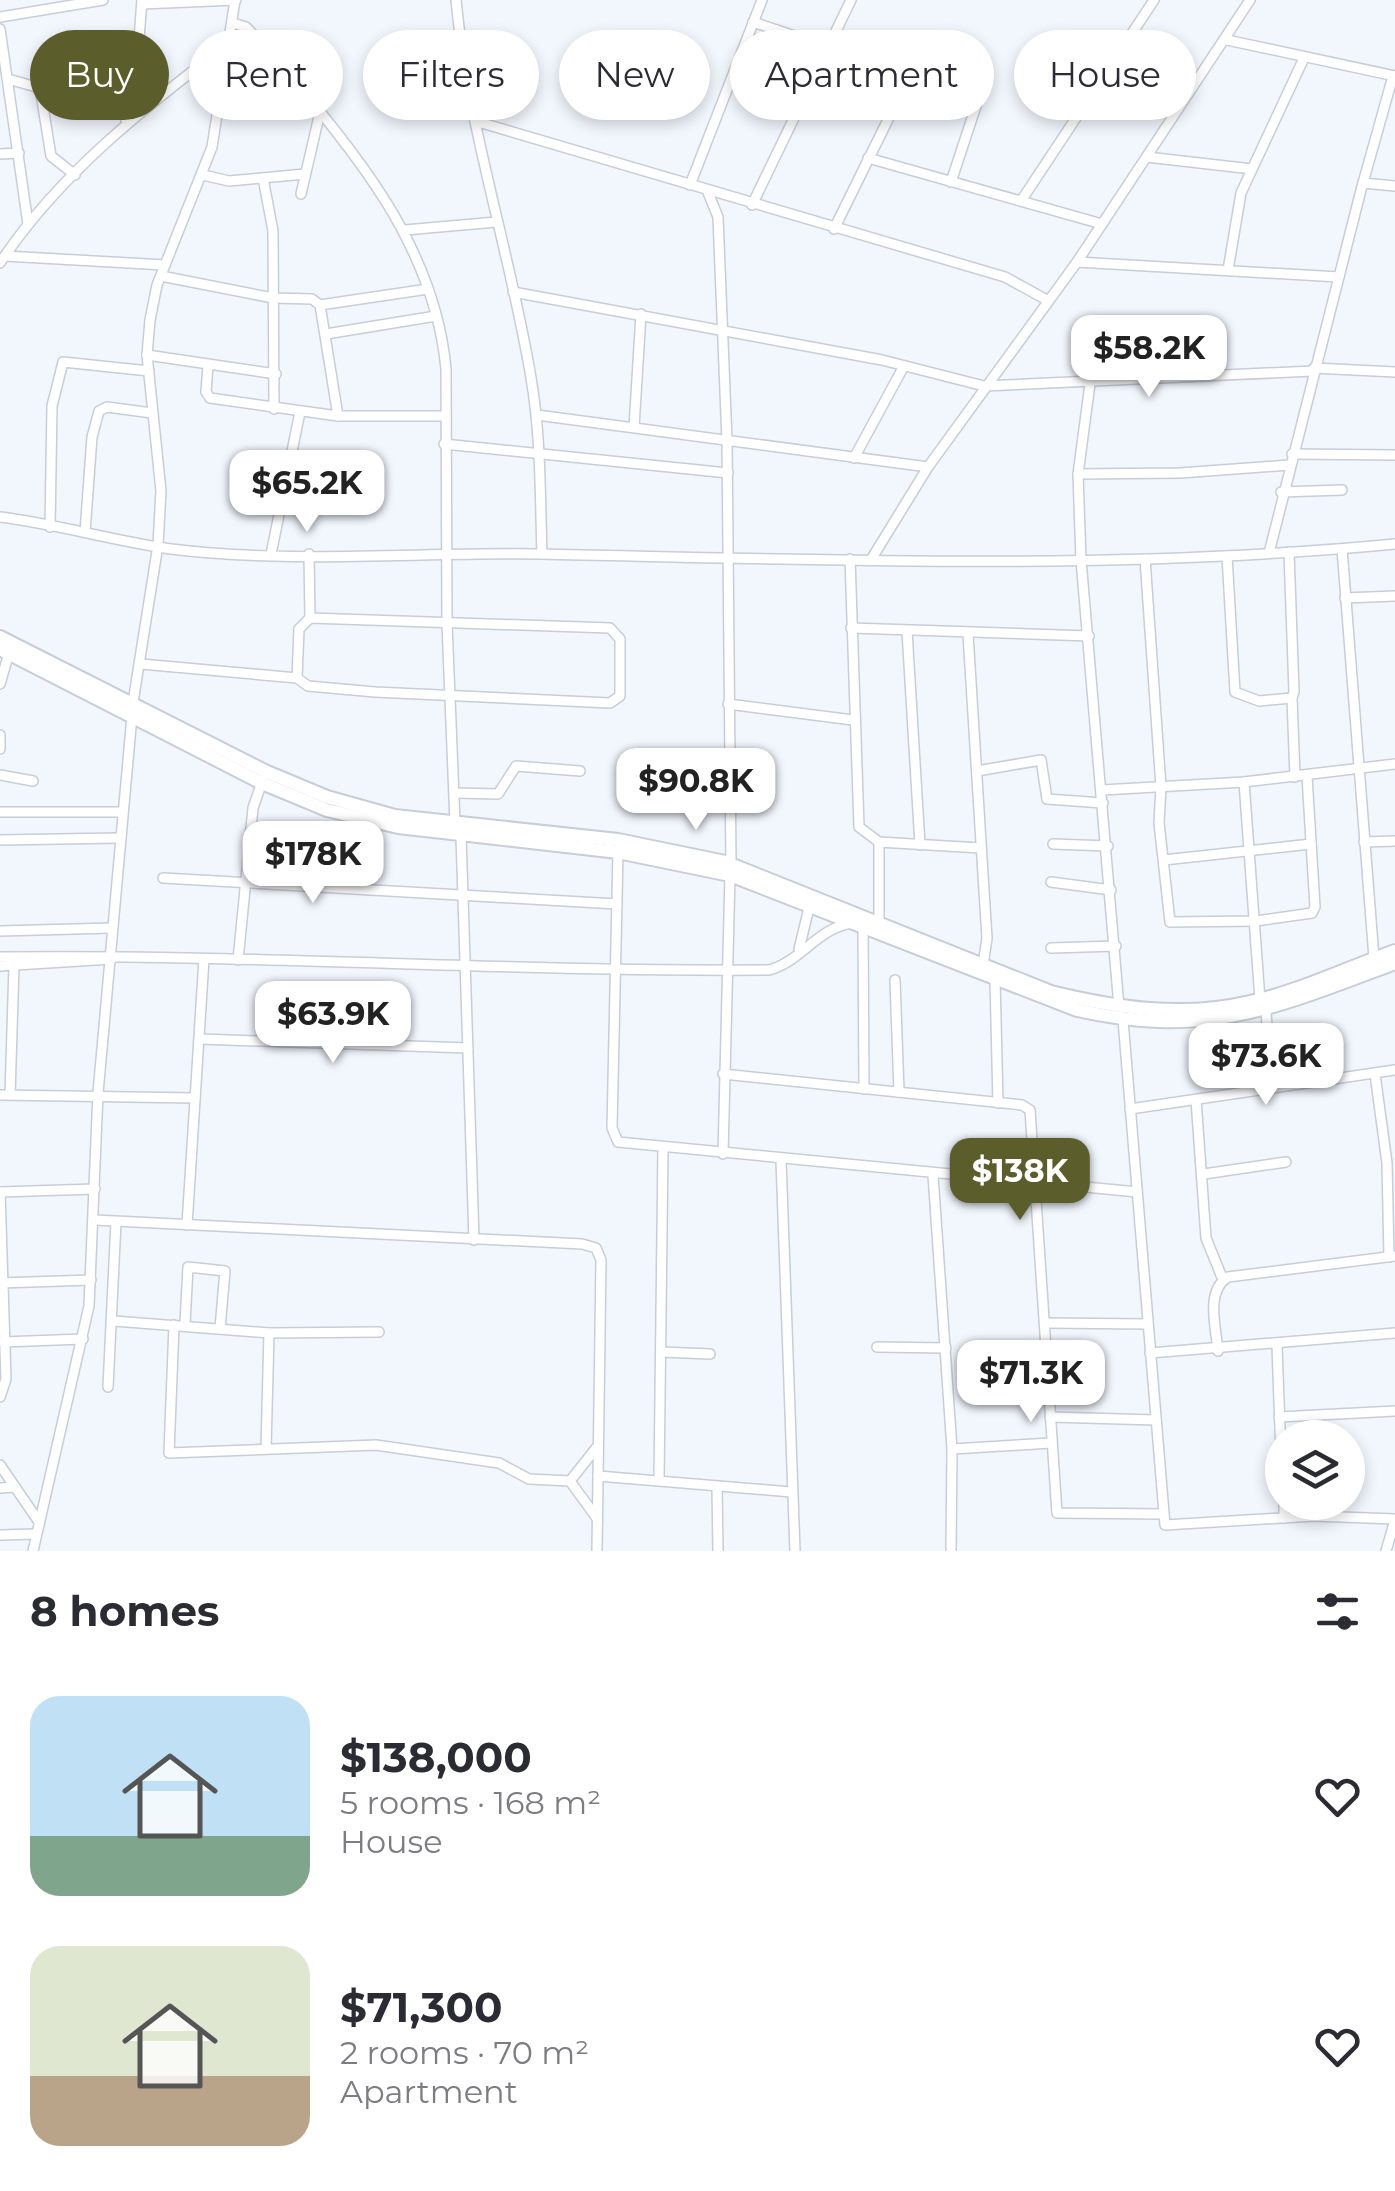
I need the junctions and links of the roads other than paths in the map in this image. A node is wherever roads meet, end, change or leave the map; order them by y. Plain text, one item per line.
1 (102, 0) edge
2 (456, 0) edge
3 (762, 0) edge
4 (851, 0) edge
5 (1154, 0) edge
6 (1250, 0) edge
7 (235, 1) edge
8 (142, 2) edge
9 (188, 2) edge
10 (0, 17) edge
11 (753, 22) junction
12 (232, 23) junction
13 (0, 29) edge
14 (231, 30) edge
15 (247, 30) edge
16 (777, 30) edge
17 (836, 30) edge
18 (1227, 40) junction
19 (1304, 58) junction
20 (189, 74) edge
21 (1394, 76) edge
22 (8, 79) junction
23 (214, 120) edge
24 (318, 120) edge
25 (326, 120) edge
26 (792, 120) edge
27 (887, 120) edge
28 (971, 120) edge
29 (475, 121) junction
30 (125, 123) junction
31 (19, 153) junction
32 (0, 154) edge
33 (1147, 157) junction
34 (868, 158) junction
35 (1252, 169) junction
36 (305, 174) junction
37 (75, 175) junction
38 (203, 176) junction
39 (264, 178) junction
40 (951, 182) junction
41 (1364, 183) junction
42 (690, 185) junction
43 (1395, 186) edge
44 (707, 190) junction
45 (301, 194) dead end
46 (1021, 201) junction
47 (752, 205) junction
48 (496, 222) junction
49 (28, 224) junction
50 (1102, 224) junction
51 (834, 229) junction
52 (405, 230) junction
53 (2, 259) edge
54 (1077, 262) junction
55 (165, 264) junction
56 (1228, 270) junction
57 (161, 276) junction
58 (1340, 278) junction
59 (428, 289) junction
60 (512, 292) junction
61 (273, 298) junction
62 (1047, 300) junction
63 (320, 305) junction
64 (641, 314) junction
65 (436, 316) junction
66 (721, 328) junction
67 (326, 334) junction
68 (148, 356) junction
69 (208, 365) junction
70 (904, 366) junction
71 (1314, 370) junction
72 (149, 372) junction
73 (1395, 372) edge
74 (276, 374) junction
75 (1090, 384) junction
76 (984, 386) junction
77 (274, 409) junction
78 (300, 412) junction
79 (152, 413) junction
80 (537, 415) junction
81 (338, 416) junction
82 (445, 416) junction
83 (634, 428) junction
84 (727, 442) junction
85 (444, 444) junction
86 (539, 452) junction
87 (1395, 455) edge
88 (854, 458) junction
89 (1290, 460) junction
90 (928, 466) junction
91 (728, 473) junction
92 (1078, 474) junction
93 (1342, 490) dead end
94 (1280, 492) junction
95 (0, 517) edge
96 (50, 526) junction
97 (84, 532) junction
98 (1395, 544) edge
99 (158, 545) junction
100 (1342, 549) junction
101 (1288, 552) junction
102 (446, 553) junction
103 (1268, 553) junction
104 (271, 554) junction
105 (309, 554) junction
106 (542, 554) junction
107 (1226, 556) junction
108 (872, 558) junction
109 (850, 559) junction
110 (1146, 559) junction
111 (1081, 560) junction
112 (728, 561) junction
113 (1395, 596) edge
114 (1345, 598) junction
115 (310, 618) junction
116 (447, 623) junction
117 (851, 628) junction
118 (907, 630) junction
119 (968, 634) junction
120 (0, 636) edge
121 (1089, 636) junction
122 (4, 651) edge
123 (140, 664) junction
124 (66, 676) junction
125 (297, 678) junction
126 (0, 684) edge
127 (451, 693) junction
128 (1292, 698) junction
129 (728, 704) junction
130 (132, 709) junction
131 (852, 720) junction
132 (0, 735) edge
133 (0, 749) edge
134 (1395, 764) edge
135 (1358, 768) junction
136 (580, 771) dead end
137 (977, 772) junction
138 (0, 775) edge
139 (1301, 776) junction
140 (264, 778) junction
141 (32, 781) dead end
142 (1244, 782) junction
143 (1161, 788) junction
144 (1102, 790) junction
145 (455, 793) junction
146 (1103, 803) junction
147 (0, 812) edge
148 (122, 812) junction
149 (458, 829) junction
150 (118, 838) junction
151 (728, 839) junction
152 (0, 840) edge
153 (1395, 841) edge
154 (880, 842) junction
155 (1364, 842) junction
156 (1053, 844) dead end
157 (1311, 844) junction
158 (920, 845) junction
159 (1108, 846) junction
160 (980, 848) junction
161 (618, 852) junction
162 (655, 852) junction
163 (1249, 852) junction
164 (713, 859) junction
165 (1164, 860) junction
166 (731, 869) junction
167 (163, 878) dead end
168 (244, 881) junction
169 (1051, 882) dead end
170 (1111, 890) junction
171 (464, 895) junction
172 (617, 904) junction
173 (810, 904) junction
174 (1256, 921) junction
175 (879, 924) junction
176 (860, 925) junction
177 (111, 928) junction
178 (0, 931) edge
179 (1116, 946) junction
180 (1051, 948) dead end
181 (1395, 951) edge
182 (798, 952) junction
183 (0, 956) edge
184 (112, 957) junction
185 (1374, 958) junction
186 (204, 959) junction
187 (238, 960) junction
188 (1395, 963) edge
189 (983, 965) junction
190 (0, 966) edge
191 (14, 966) junction
192 (466, 966) junction
193 (727, 970) junction
194 (615, 971) junction
195 (894, 980) dead end
196 (994, 980) junction
197 (1263, 1006) junction
198 (1121, 1014) junction
199 (200, 1040) junction
200 (468, 1048) junction
201 (1395, 1070) edge
202 (724, 1074) junction
203 (1375, 1074) junction
204 (1270, 1088) junction
205 (864, 1089) junction
206 (899, 1092) junction
207 (98, 1093) junction
208 (5, 1095) edge
209 (196, 1098) junction
210 (1196, 1100) junction
211 (998, 1103) junction
212 (1130, 1109) junction
213 (663, 1148) junction
214 (724, 1154) junction
215 (781, 1160) junction
216 (1286, 1162) dead end
217 (1204, 1174) junction
218 (933, 1175) junction
219 (1037, 1183) junction
220 (95, 1188) junction
221 (0, 1192) edge
222 (1136, 1192) junction
223 (95, 1220) junction
224 (116, 1222) junction
225 (187, 1225) junction
226 (474, 1240) junction
227 (1392, 1257) edge
228 (92, 1280) junction
229 (1223, 1280) junction
230 (2, 1283) edge
231 (114, 1321) junction
232 (1045, 1323) junction
233 (1146, 1324) junction
234 (180, 1325) junction
235 (220, 1328) junction
236 (269, 1332) junction
237 (379, 1332) dead end
238 (1395, 1333) edge
239 (84, 1338) junction
240 (3, 1342) edge
241 (877, 1346) dead end
242 (1276, 1346) junction
243 (946, 1348) junction
244 (1218, 1351) junction
245 (661, 1352) junction
246 (1150, 1353) junction
247 (710, 1354) dead end
248 (108, 1386) dead end
249 (0, 1397) edge
250 (1395, 1411) edge
251 (1050, 1417) junction
252 (1279, 1417) junction
253 (1156, 1420) junction
254 (1279, 1420) edge
255 (1052, 1443) junction
256 (598, 1445) junction
257 (266, 1448) junction
258 (952, 1449) junction
259 (0, 1465) edge
260 (598, 1476) junction
261 (659, 1480) junction
262 (570, 1481) junction
263 (15, 1487) junction
264 (717, 1487) junction
265 (0, 1488) edge
266 (791, 1492) junction
267 (1163, 1514) junction
268 (597, 1519) junction
269 (1365, 1519) edge
270 (1265, 1520) edge
271 (1395, 1520) edge
272 (39, 1522) junction
273 (36, 1534) junction
274 (0, 1535) edge
275 (34, 1549) edge
276 (596, 1551) edge
277 (718, 1551) edge
278 (795, 1551) edge
279 (951, 1551) edge
280 (1386, 1551) edge

1 - 10 street
2 - 29 street
3 - 11 street
4 - 17 street
5 - 46 street
6 - 18 street
7 - 9 street
7 - 12 street
8 - 9 street
8 - 30 street
11 - 16 street
11 - 42 street
12 - 14 street
12 - 15 street
13 - 22 street
18 - 19 street
18 - 33 street
19 - 21 street
19 - 35 street
20 - 30 street
21 - 41 street
22 - 31 street
22 - 37 street
23 - 38 street
24 - 36 street
25 - 52 street
26 - 47 street
27 - 34 street
28 - 40 street
29 - 42 street
29 - 48 street
30 - 37 street
31 - 32 street
31 - 49 street
33 - 35 street
33 - 50 street
34 - 40 street
34 - 51 street
35 - 56 street
36 - 39 street
36 - 45 street
37 - 49 street
38 - 39 street
38 - 55 street
39 - 61 street
40 - 46 street
41 - 43 street
41 - 58 street
42 - 44 street
44 - 47 street
44 - 66 street
46 - 50 street
47 - 51 street
48 - 52 street
48 - 60 street
49 - 53 street
50 - 54 street
51 - 62 street
52 - 59 street
53 - 55 street
54 - 56 street
54 - 62 street
55 - 57 street
56 - 58 street
57 - 61 street
57 - 68 street
58 - 71 street
59 - 63 street
59 - 65 street
60 - 64 street
60 - 80 street
61 - 63 street
61 - 74 street
62 - 76 street
63 - 67 street
64 - 66 street
64 - 83 street
65 - 67 street
65 - 82 street
66 - 70 street
66 - 84 street
67 - 81 street
68 - 69 street
68 - 72 street
69 - 74 street
69 - 77 street
70 - 76 street
70 - 88 street
71 - 73 street
71 - 75 street
71 - 89 street
72 - 79 street
72 - 96 street
74 - 77 street
75 - 76 street
75 - 92 street
76 - 90 street
77 - 78 street
78 - 81 street
78 - 104 street
79 - 97 street
79 - 99 street
80 - 83 street
80 - 86 street
81 - 82 street
82 - 85 street
83 - 84 street
84 - 88 street
84 - 91 street
85 - 86 street
85 - 102 street
86 - 91 street
86 - 106 street
87 - 89 street
88 - 90 street
89 - 92 street
89 - 94 street
90 - 108 street
91 - 112 street
92 - 111 street
93 - 94 street
94 - 103 street
95 - 96 street
96 - 97 street
97 - 99 street
98 - 100 street
99 - 104 street
99 - 123 street
100 - 101 street
100 - 114 street
101 - 103 street
101 - 128 street
102 - 105 street
102 - 106 street
102 - 116 street
103 - 107 street
104 - 105 street
105 - 115 street
106 - 112 street
107 - 110 street
107 - 128 street
108 - 109 street
108 - 111 street
109 - 112 street
109 - 117 street
110 - 111 street
110 - 143 street
111 - 121 street
112 - 129 street
113 - 114 street
114 - 135 street
115 - 116 street
115 - 125 street
116 - 127 street
116 - 127 street
117 - 118 street
117 - 131 street
118 - 119 street
118 - 158 street
119 - 121 street
119 - 137 street
120 - 124 main road
121 - 144 street
122 - 124 main road
122 - 126 street
123 - 125 street
123 - 130 street
124 - 130 main road
125 - 127 street
127 - 145 street
128 - 139 street
129 - 131 street
129 - 151 street
130 - 140 main road
130 - 148 street
131 - 154 street
132 - 133 street
134 - 135 street
135 - 139 street
135 - 155 street
136 - 145 street
137 - 146 street
137 - 160 street
138 - 141 street
139 - 142 street
139 - 157 street
140 - 149 main road
140 - 168 street
142 - 143 street
142 - 163 street
143 - 144 street
143 - 165 street
144 - 146 street
145 - 149 street
146 - 159 street
147 - 148 street
148 - 150 street
149 - 161 main road
149 - 162 main road
149 - 171 street
150 - 152 street
150 - 177 street
151 - 164 street
151 - 166 street
153 - 155 street
154 - 158 street
154 - 175 street
155 - 185 street
156 - 159 street
157 - 163 street
157 - 174 street
158 - 160 street
159 - 170 street
160 - 189 street
161 - 162 main road
161 - 172 street
162 - 164 main road
162 - 166 main road
163 - 165 street
163 - 174 street
164 - 166 main road
165 - 174 street
166 - 173 main road
166 - 175 main road
166 - 193 street
167 - 168 street
168 - 171 street
168 - 187 street
169 - 170 street
170 - 179 street
171 - 172 street
171 - 192 street
172 - 194 street
173 - 176 main road
173 - 182 street
174 - 197 street
175 - 189 main road
176 - 182 street
176 - 196 main road
176 - 205 street
177 - 178 street
177 - 184 street
179 - 180 street
179 - 198 street
181 - 185 main road
182 - 193 street
183 - 184 street
184 - 186 street
184 - 191 street
184 - 207 street
185 - 197 main road
186 - 187 street
186 - 199 street
187 - 192 street
188 - 197 main road
189 - 198 main road
190 - 191 street
191 - 208 street
192 - 194 street
192 - 200 street
193 - 194 street
193 - 202 street
194 - 213 street
195 - 206 street
196 - 198 main road
196 - 211 street
197 - 198 main road
197 - 204 street
198 - 212 street
199 - 200 street
199 - 209 street
200 - 226 street
201 - 203 street
202 - 205 street
202 - 214 street
203 - 204 street
203 - 227 street
204 - 210 street
205 - 206 street
206 - 211 street
207 - 208 street
207 - 209 street
207 - 220 street
209 - 225 street
210 - 212 street
210 - 217 street
211 - 219 street
212 - 222 street
213 - 214 street
213 - 245 street
214 - 215 street
215 - 218 street
215 - 266 street
216 - 217 street
217 - 229 street
218 - 219 street
218 - 243 street
219 - 222 street
219 - 232 street
220 - 221 street
220 - 223 street
221 - 230 street
222 - 233 street
223 - 224 street
223 - 228 street
224 - 225 street
224 - 231 street
225 - 226 street
226 - 256 street
227 - 229 street
228 - 230 street
228 - 239 street
229 - 244 street
230 - 240 street
231 - 234 street
231 - 248 street
232 - 233 street
232 - 251 street
233 - 246 street
234 - 235 street
234 - 235 street
234 - 257 street
235 - 236 street
236 - 237 street
236 - 257 street
238 - 242 street
239 - 240 street
239 - 272 street
240 - 249 street
241 - 243 street
242 - 244 street
242 - 252 street
243 - 258 street
244 - 246 street
245 - 247 street
245 - 261 street
246 - 253 street
250 - 252 street
251 - 253 street
251 - 255 street
252 - 254 street
253 - 267 street
255 - 258 street
255 - 267 street
256 - 260 street
256 - 262 street
257 - 262 street
258 - 279 street
259 - 263 street
260 - 261 street
260 - 268 street
261 - 264 street
262 - 268 street
263 - 265 street
263 - 272 street
264 - 266 street
264 - 277 street
266 - 278 street
267 - 270 street
268 - 276 street
269 - 271 street
271 - 280 street
272 - 273 street
273 - 274 street
273 - 275 street

